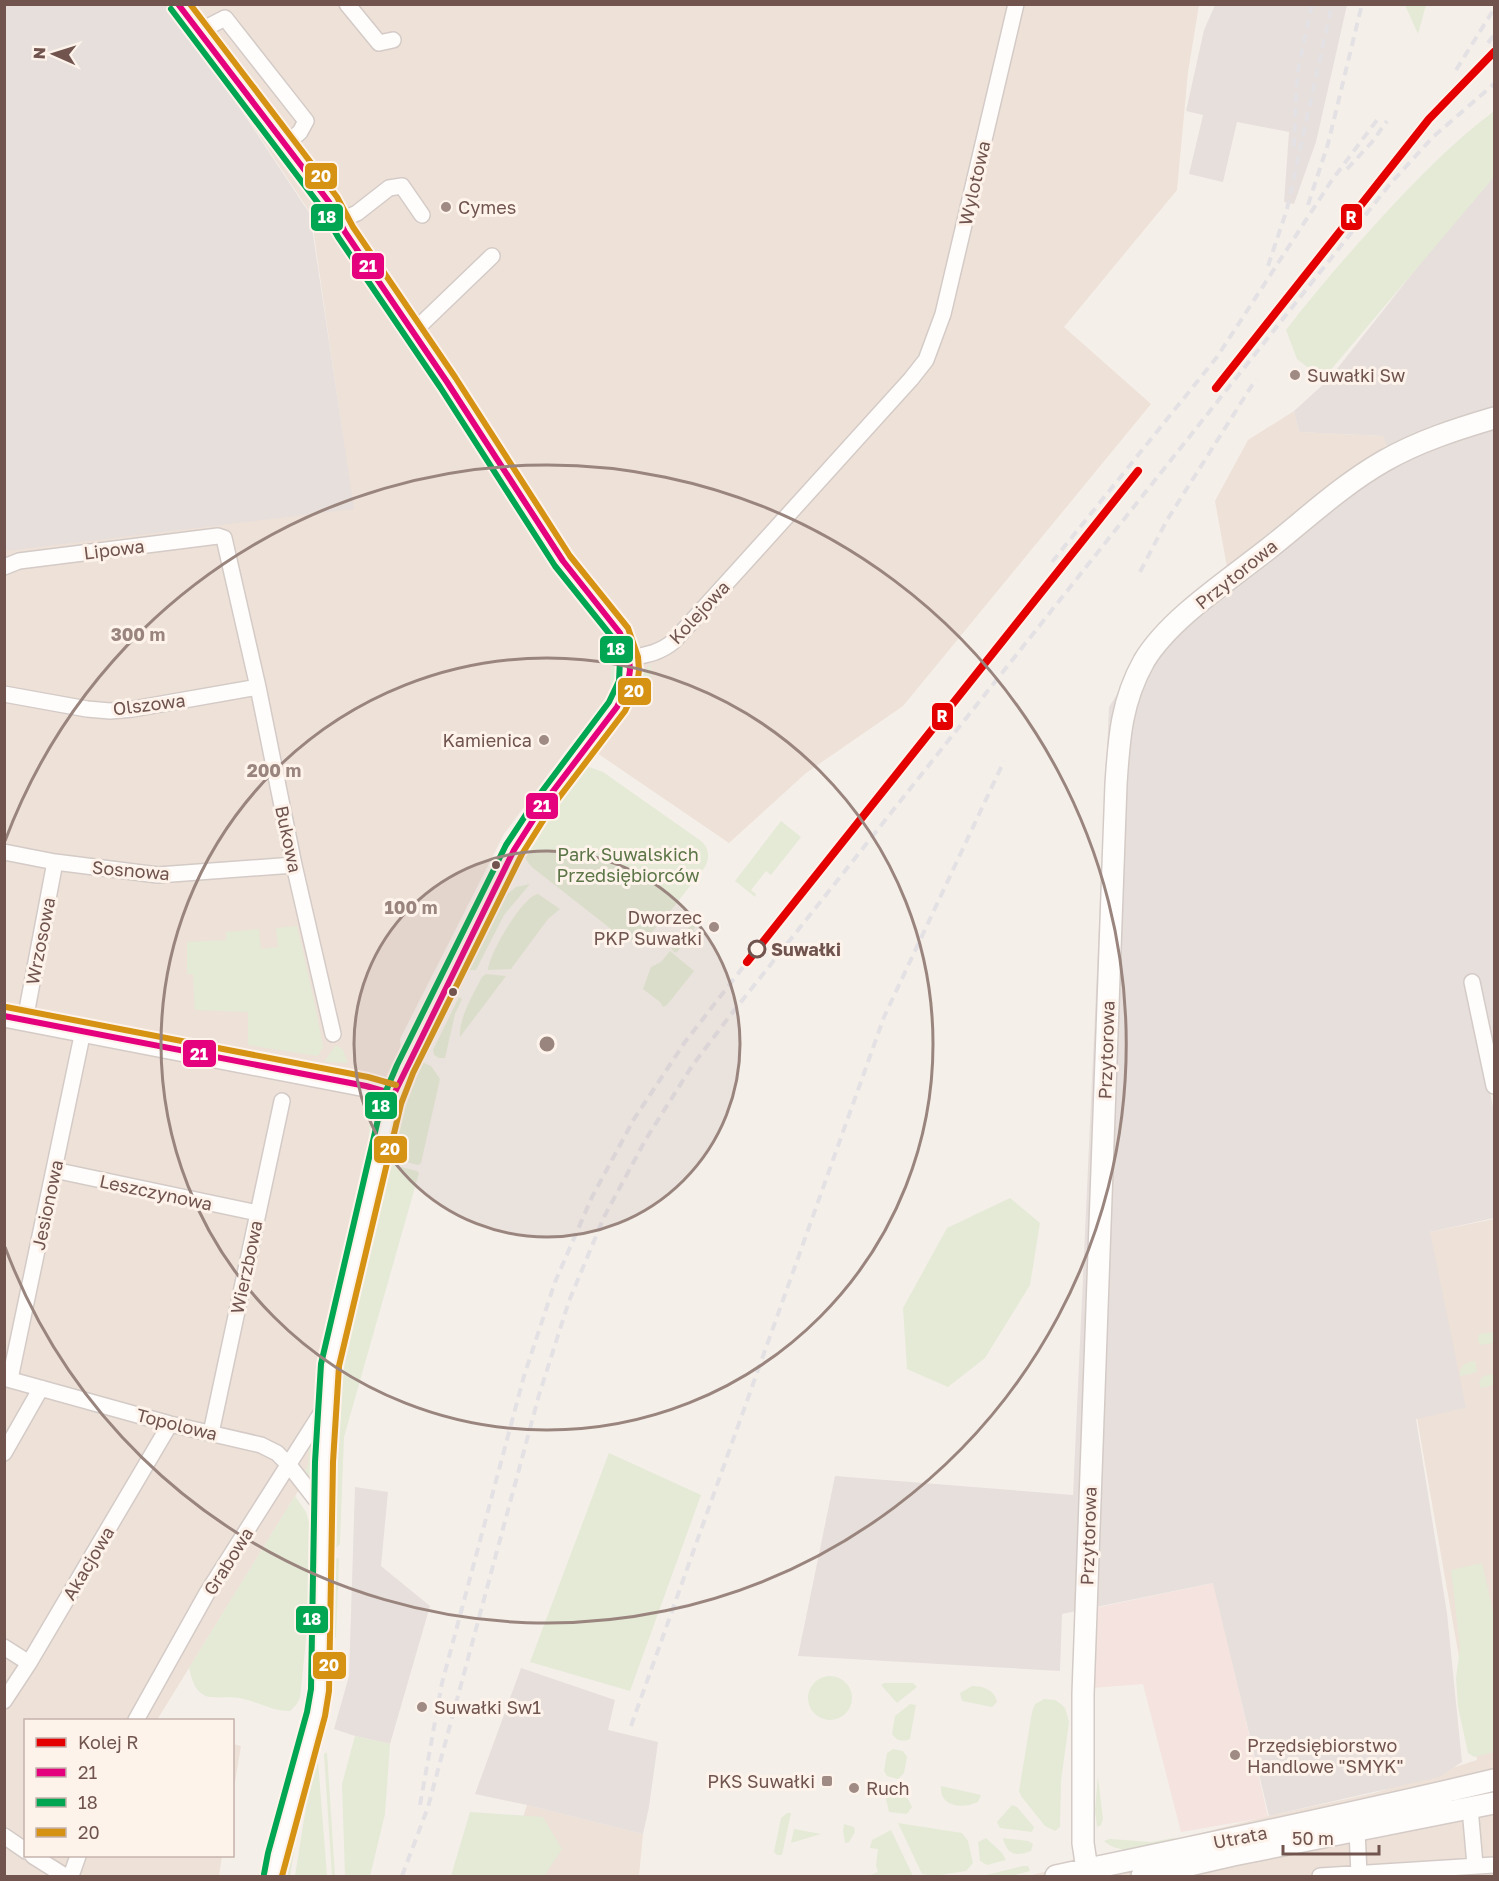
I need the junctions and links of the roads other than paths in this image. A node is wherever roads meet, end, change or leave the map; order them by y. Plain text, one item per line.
1 (178, 4) edge
2 (347, 4) edge
3 (1016, 4) edge
4 (198, 32) junction
5 (393, 40) dead end
6 (286, 144) junction
7 (422, 215) dead end
8 (339, 221) junction
9 (492, 256) dead end
10 (413, 332) junction
11 (926, 360) joint
12 (1494, 418) edge
13 (224, 538) joint
14 (4, 567) edge
15 (629, 658) junction
16 (258, 687) junction
17 (4, 694) edge
18 (4, 852) edge
19 (55, 862) junction
20 (294, 865) junction
21 (1472, 982) dead end
22 (15, 1018) edge
23 (83, 1031) junction
24 (333, 1034) dead end
25 (1494, 1086) edge
26 (394, 1094) junction
27 (282, 1101) dead end
28 (54, 1170) junction
29 (258, 1213) junction
30 (7, 1378) edge
31 (41, 1388) junction
32 (326, 1406) junction
33 (170, 1424) junction
34 (211, 1433) junction
35 (4, 1453) edge
36 (289, 1465) junction
37 (324, 1510) junction
38 (4, 1647) edge
39 (29, 1663) junction
40 (4, 1701) edge
41 (137, 1719) edge
42 (1494, 1780) edge
43 (1494, 1803) edge
44 (1470, 1808) junction
45 (1357, 1831) junction
46 (4, 1836) edge
47 (24, 1850) edge
48 (35, 1857) edge
49 (78, 1857) edge
50 (1475, 1865) junction
51 (1494, 1865) edge
52 (1087, 1873) edge
53 (1359, 1874) junction
54 (65, 1876) edge
55 (71, 1876) edge
56 (273, 1876) edge
57 (1056, 1876) edge
58 (1142, 1876) edge
59 (1320, 1876) edge

1 - 4 street
2 - 5 street
3 - 11 street, Wylotowa
4 - 6 street
4 - 6 street
6 - 8 street
7 - 8 street
8 - 10 street
9 - 10 street
10 - 15 street
11 - 15 street, Kolejowa
12 - 52 street, Przytorowa
13 - 14 street, Lipowa
13 - 16 street, Bukowa
15 - 26 street
16 - 17 street, Olszowa
16 - 20 street, Bukowa
18 - 19 street, Sosnowa
19 - 20 street, Sosnowa
19 - 22 street, Wrzosowa
20 - 24 street, Bukowa
21 - 25 street
22 - 23 street
23 - 26 street
23 - 28 street, Jesionowa
26 - 32 street
27 - 29 street, Wierzbowa
28 - 29 street, Leszczynowa
28 - 30 street, Jesionowa
29 - 34 street, Wierzbowa
30 - 31 street, Topolowa
31 - 33 street, Topolowa
31 - 35 street
32 - 36 street, Grabowa
32 - 37 street
33 - 34 street, Topolowa
33 - 39 street, Akacjowa
34 - 36 street, Topolowa
36 - 37 street, Topolowa
36 - 41 street, Grabowa
37 - 56 street
38 - 39 street
39 - 40 street, Akacjowa
42 - 52 street, Utrata
43 - 44 street, Utrata
44 - 45 street, Utrata
44 - 50 street
45 - 53 street
45 - 58 street, Utrata
46 - 47 street
48 - 54 street
49 - 55 street
50 - 51 street
50 - 53 street
52 - 57 street, Utrata
53 - 59 street

